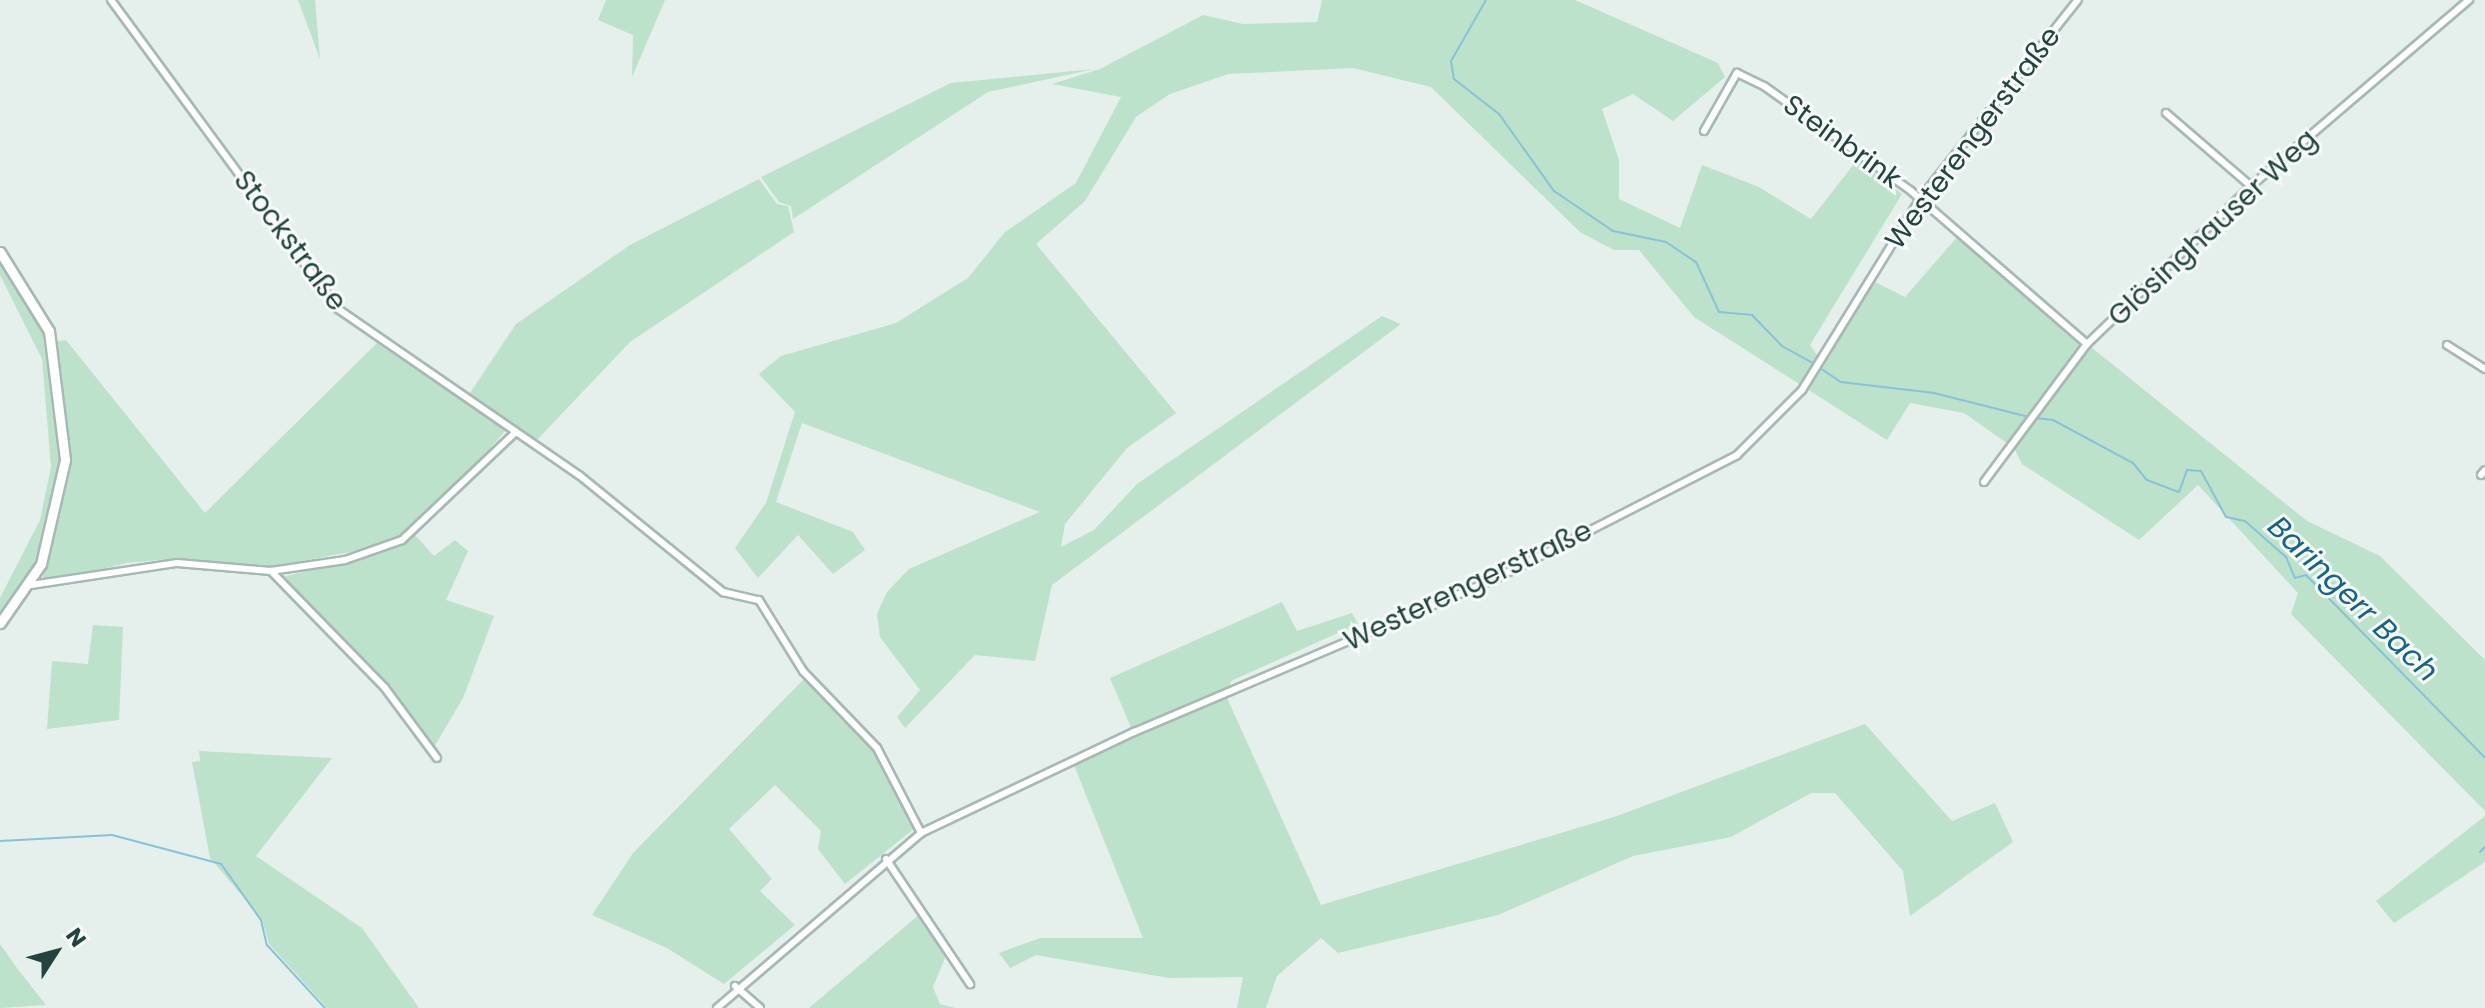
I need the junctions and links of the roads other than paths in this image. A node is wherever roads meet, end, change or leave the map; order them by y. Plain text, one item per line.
1 (111, 0) edge
2 (2078, 0) edge
3 (2469, 0) edge
4 (2166, 113) dead end
5 (1704, 131) dead end
6 (2251, 186) junction
7 (1920, 199) junction
8 (0, 252) edge
9 (2087, 344) junction
10 (2447, 345) dead end
11 (2485, 369) edge
12 (516, 432) junction
13 (1984, 482) dead end
14 (271, 571) junction
15 (31, 585) junction
16 (0, 623) edge
17 (437, 758) dead end
18 (921, 833) junction
19 (886, 859) junction
20 (970, 984) dead end
21 (735, 986) junction
22 (717, 1008) edge
23 (760, 1008) edge

1 - 12 street, Stockstraße
2 - 7 street, Westerengerstraße
3 - 6 street, Glösinghauser Weg
4 - 6 street
5 - 7 street, Steinbrink
6 - 9 street, Glösinghauser Weg
7 - 9 street, Steinbrink
7 - 18 street, Westerengerstraße
8 - 15 main road
9 - 13 street, Glösinghauser Weg
10 - 11 street
12 - 14 street
12 - 18 street, Stockstraße
14 - 15 street
14 - 17 street
15 - 16 main road
18 - 19 street, Westerengerstraße
19 - 20 street
19 - 21 street, Westerengerstraße
21 - 22 street, Westerengerstraße
21 - 23 street

